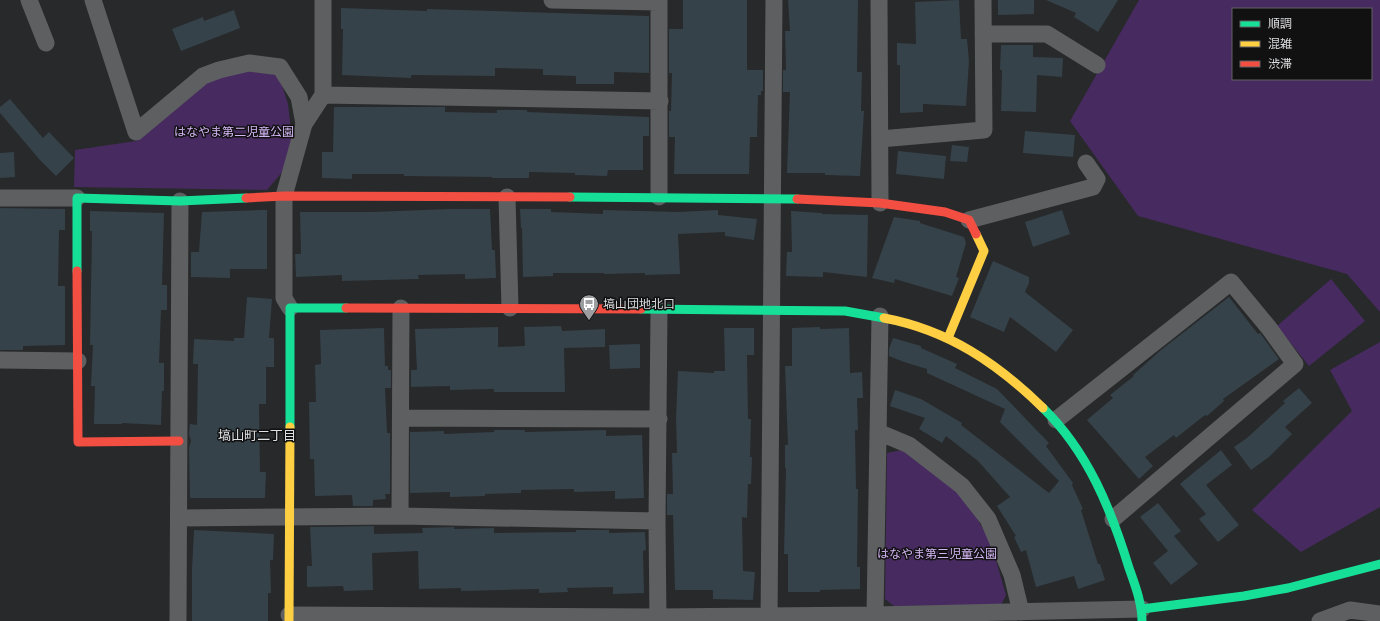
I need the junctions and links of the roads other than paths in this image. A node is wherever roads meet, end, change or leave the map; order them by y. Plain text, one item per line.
1 (29, 0) edge
2 (93, 0) edge
3 (323, 0) edge
4 (552, 0) edge
5 (774, 0) edge
6 (879, 0) edge
7 (983, 0) edge
8 (659, 1) edge
9 (983, 34) junction
10 (46, 43) dead end
11 (1096, 65) dead end
12 (323, 95) junction
13 (660, 101) junction
14 (304, 124) junction
15 (880, 139) junction
16 (1086, 164) dead end
17 (284, 196) junction
18 (507, 197) junction
19 (659, 197) junction
20 (0, 198) edge
21 (77, 198) junction
22 (773, 198) junction
23 (180, 201) junction
24 (880, 203) junction
25 (969, 220) junction
26 (290, 308) junction
27 (401, 308) junction
28 (510, 308) junction
29 (659, 310) junction
30 (771, 310) junction
31 (880, 316) junction
32 (948, 338) junction
33 (0, 360) edge
34 (78, 361) junction
35 (401, 418) junction
36 (659, 419) junction
37 (1056, 420) junction
38 (878, 432) junction
39 (180, 441) junction
40 (289, 516) junction
41 (400, 516) junction
42 (180, 518) junction
43 (1113, 519) junction
44 (657, 521) junction
45 (1380, 564) edge
46 (1021, 612) junction
47 (1380, 614) edge
48 (875, 615) junction
49 (1142, 615) edge
50 (289, 618) edge
51 (394, 618) edge
52 (769, 618) edge
53 (658, 619) edge
54 (178, 621) edge
55 (1320, 621) edge

1 - 10 street
2 - 14 street
3 - 12 street
4 - 8 street
5 - 22 street
6 - 15 street
7 - 9 street
8 - 13 street
9 - 11 street
9 - 15 street
12 - 13 street
12 - 14 street
13 - 19 street
14 - 17 street
15 - 24 street
16 - 25 street
17 - 18 street
17 - 23 street
17 - 26 street
18 - 19 street
18 - 28 street
19 - 22 street
20 - 21 street
21 - 23 street
21 - 34 street
22 - 24 street
22 - 30 street
23 - 39 street
24 - 25 street
25 - 32 street
26 - 27 street
26 - 40 street
27 - 28 street
27 - 35 street
28 - 29 street
29 - 30 street
29 - 36 street
30 - 31 street
30 - 52 street
31 - 32 street
31 - 38 street
32 - 37 street
33 - 34 street
34 - 39 street
35 - 36 street
35 - 41 street
36 - 44 street
37 - 43 street
37 - 43 street
38 - 46 street
38 - 48 street
39 - 42 street
40 - 41 street
40 - 42 street
40 - 50 street
41 - 44 street
42 - 54 street
43 - 49 street
44 - 53 street
45 - 49 street
46 - 48 street
46 - 49 street
47 - 55 street
48 - 52 street
50 - 51 street
51 - 53 street
52 - 53 street

